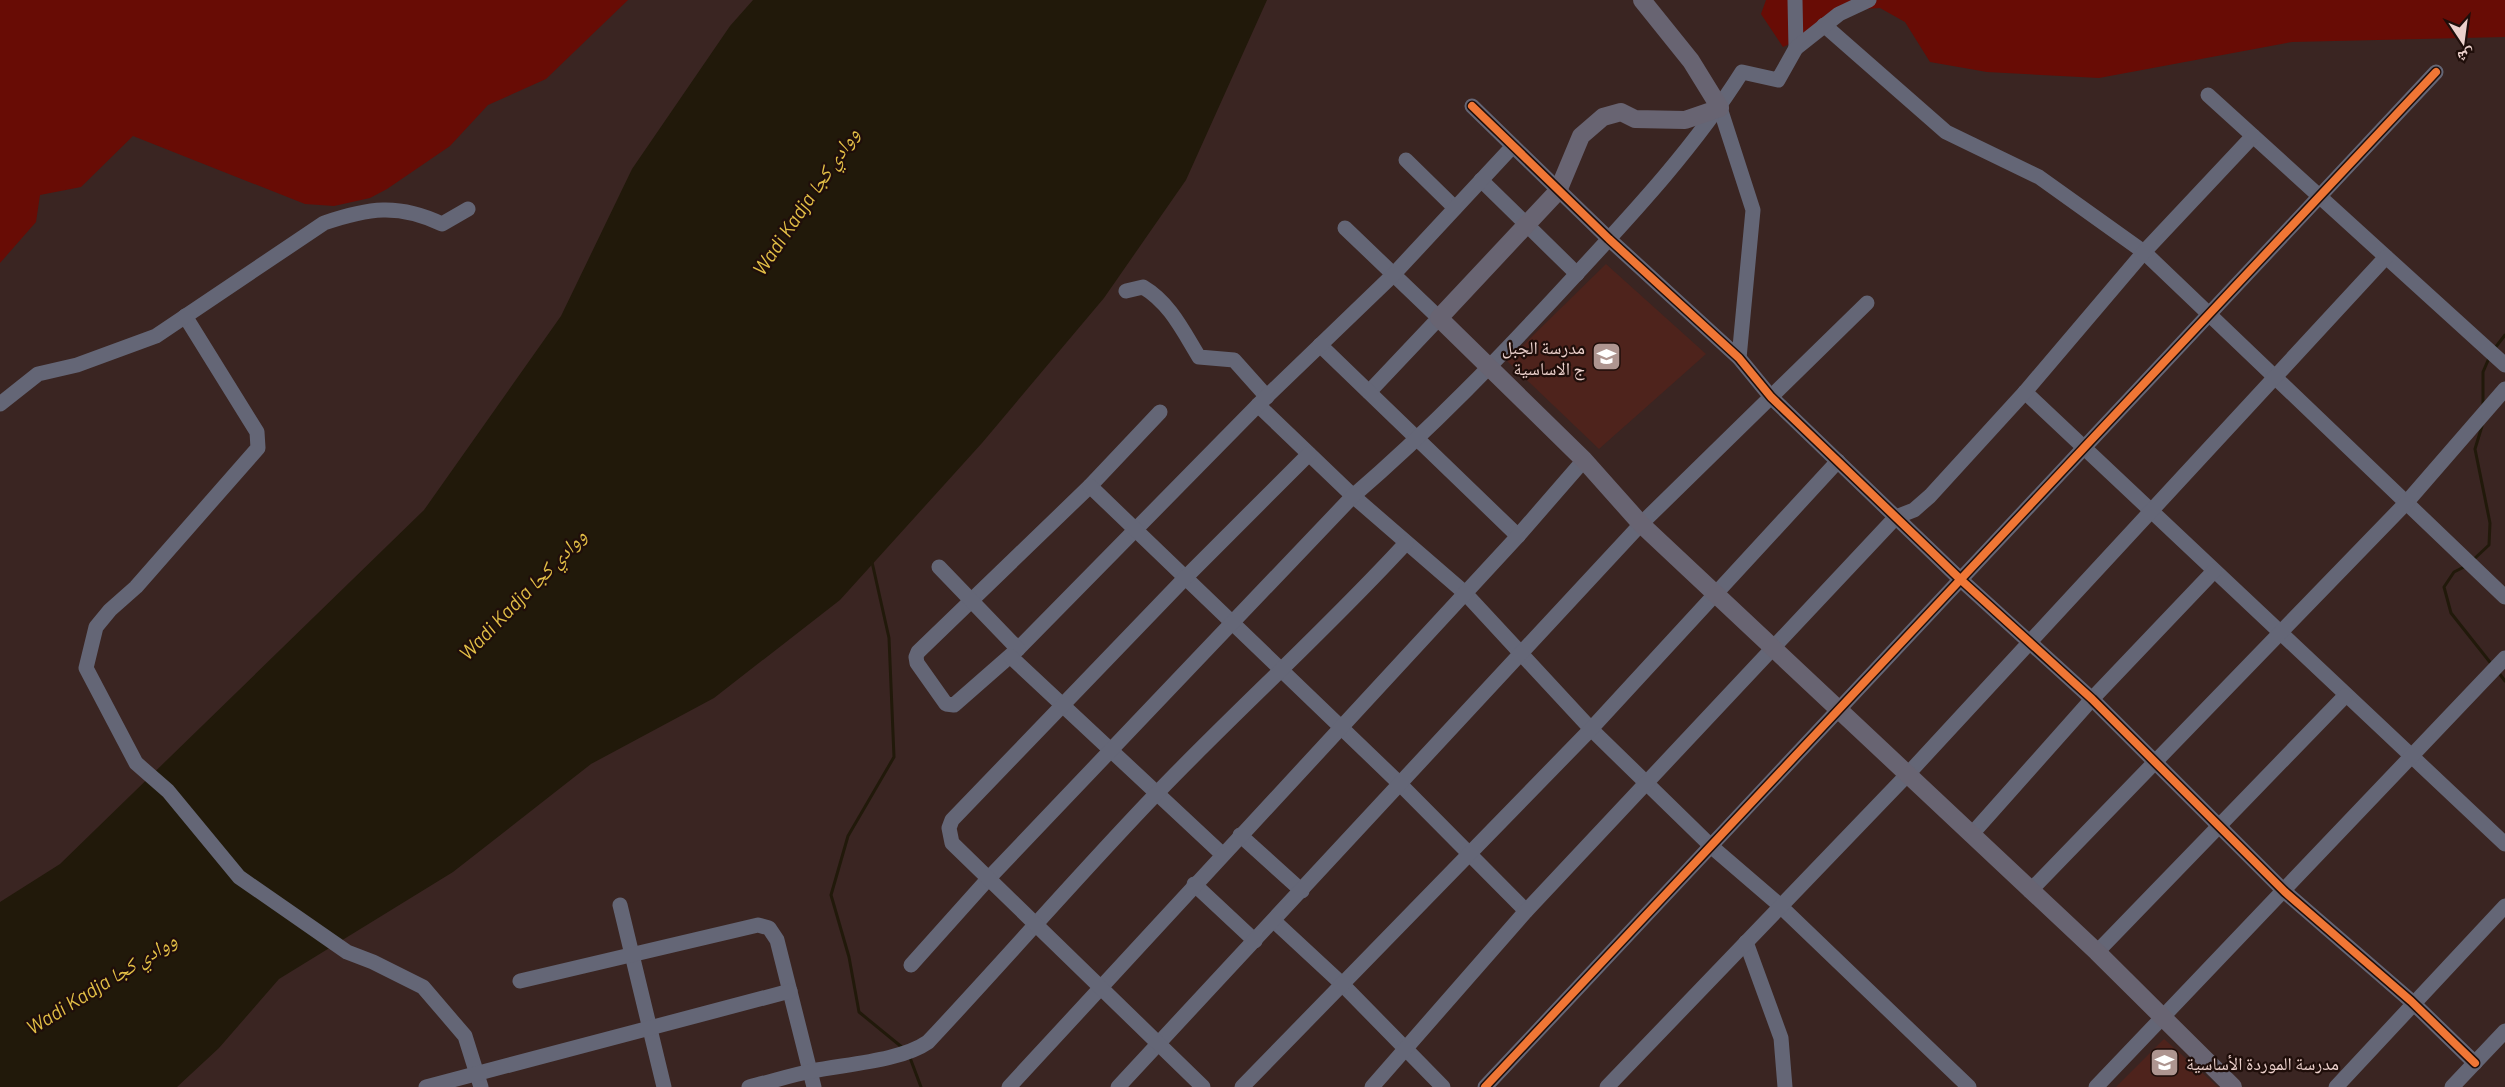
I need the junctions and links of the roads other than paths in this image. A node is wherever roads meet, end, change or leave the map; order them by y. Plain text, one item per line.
1 (1642, 0) edge
2 (1795, 0) edge
3 (1869, 0) edge
4 (1824, 26) junction
5 (1796, 48) junction
6 (2436, 72) dead end
7 (2208, 96) dead end
8 (1472, 106) dead end
9 (1720, 108) junction
10 (2253, 136) junction
11 (1513, 146) junction
12 (1406, 160) dead end
13 (1481, 180) junction
14 (1558, 191) junction
15 (2319, 196) junction
16 (1455, 208) junction
17 (468, 209) dead end
18 (1526, 225) junction
19 (1345, 228) dead end
20 (1609, 239) junction
21 (2144, 252) junction
22 (2386, 257) junction
23 (1577, 274) junction
24 (1393, 275) junction
25 (1126, 291) dead end
26 (1867, 303) dead end
27 (2209, 314) junction
28 (185, 316) junction
29 (1438, 318) junction
30 (1320, 345) junction
31 (1739, 358) junction
32 (2505, 365) edge
33 (1490, 367) junction
34 (2275, 377) junction
35 (2505, 389) edge
36 (1369, 392) junction
37 (2025, 392) junction
38 (1772, 397) junction
39 (1263, 401) junction
40 (0, 404) edge
41 (1160, 412) dead end
42 (1417, 441) junction
43 (2083, 447) junction
44 (1309, 454) junction
45 (1584, 460) junction
46 (1838, 461) junction
47 (1090, 486) junction
48 (1353, 496) junction
49 (2406, 503) junction
50 (2150, 511) junction
51 (1896, 517) junction
52 (1641, 524) junction
53 (1137, 530) junction
54 (1518, 536) junction
55 (1406, 543) junction
56 (939, 567) dead end
57 (2214, 570) junction
58 (1186, 577) junction
59 (1960, 579) junction
60 (1465, 593) junction
61 (1716, 593) junction
62 (2505, 597) edge
63 (972, 602) junction
64 (1235, 623) junction
65 (2281, 632) junction
66 (2029, 641) junction
67 (1773, 646) junction
68 (1521, 651) junction
69 (1015, 653) junction
70 (2505, 658) edge
71 (1280, 668) junction
72 (2345, 696) junction
73 (2092, 699) junction
74 (1063, 705) junction
75 (1840, 711) junction
76 (1340, 728) junction
77 (1591, 729) junction
78 (1111, 750) junction
79 (2413, 756) junction
80 (2154, 762) junction
81 (1907, 775) junction
82 (1647, 781) junction
83 (1400, 784) junction
84 (1157, 793) junction
85 (2222, 825) junction
86 (1240, 835) junction
87 (1971, 835) junction
88 (2505, 844) edge
89 (1712, 847) junction
90 (1469, 852) junction
91 (1222, 854) junction
92 (988, 879) junction
93 (1194, 884) junction
94 (1302, 891) junction
95 (2030, 891) junction
96 (2285, 892) junction
97 (620, 905) dead end
98 (2505, 906) edge
99 (1781, 907) junction
100 (1526, 911) junction
101 (1274, 921) junction
102 (1036, 926) junction
103 (1255, 941) junction
104 (1746, 942) junction
105 (2097, 952) junction
106 (631, 955) junction
107 (911, 965) dead end
108 (520, 981) dead end
109 (1342, 984) junction
110 (1099, 987) junction
111 (790, 991) junction
112 (2414, 1004) junction
113 (2162, 1017) junction
114 (649, 1028) junction
115 (2505, 1031) edge
116 (1158, 1044) junction
117 (1407, 1050) junction
118 (2475, 1063) junction
119 (810, 1071) junction
120 (479, 1080) edge
121 (426, 1087) edge
122 (664, 1087) edge
123 (749, 1087) edge
124 (814, 1087) edge
125 (1009, 1087) edge
126 (1118, 1087) edge
127 (1203, 1087) edge
128 (1242, 1087) edge
129 (1372, 1087) edge
130 (1443, 1087) edge
131 (1485, 1087) edge
132 (1607, 1087) edge
133 (1785, 1087) edge
134 (1969, 1087) edge
135 (2097, 1087) edge
136 (2233, 1087) edge
137 (2336, 1087) edge
138 (2452, 1087) edge

1 - 9 main road
2 - 5 street
3 - 4 street
4 - 5 street
4 - 21 street
5 - 9 street
6 - 15 street
7 - 10 street
8 - 11 street
9 - 14 main road
9 - 20 street
9 - 31 street
10 - 15 street
10 - 21 street
11 - 13 street
11 - 14 street
12 - 16 street
13 - 16 street
13 - 18 street
14 - 18 main road
14 - 20 street
15 - 22 street
15 - 27 street
16 - 24 street
17 - 28 street
18 - 23 street
18 - 29 main road
19 - 24 street
20 - 23 street
20 - 31 street
21 - 27 street
21 - 37 street
22 - 32 street
22 - 34 street
23 - 33 street
24 - 29 street
24 - 30 street
25 - 39 street
26 - 38 street
27 - 34 street
27 - 43 street
28 - 40 street
28 - 120 street
29 - 33 main road
29 - 36 street
30 - 36 street
30 - 39 street
31 - 38 street
33 - 42 street
33 - 45 main road
34 - 49 street
34 - 50 street
35 - 49 street
36 - 42 street
37 - 43 street
37 - 51 street
38 - 46 street
38 - 52 street
39 - 44 street
39 - 53 street
41 - 47 street
42 - 48 street
42 - 54 street
43 - 50 street
43 - 59 street
44 - 48 street
44 - 58 street
45 - 52 main road
45 - 54 street
46 - 51 street
46 - 61 street
47 - 53 street
47 - 63 street
48 - 55 street
48 - 64 street
49 - 62 street
49 - 65 street
50 - 57 street
50 - 66 street
51 - 59 street
51 - 67 street
52 - 61 main road
52 - 68 street
53 - 58 street
53 - 69 street
54 - 60 street
55 - 60 street
55 - 71 street
56 - 63 street
57 - 65 street
57 - 73 street
58 - 64 street
58 - 74 street
59 - 66 street
59 - 75 street
60 - 68 street
60 - 76 street
61 - 67 main road
61 - 77 street
63 - 69 street
63 - 69 street
64 - 71 street
64 - 78 street
65 - 72 street
65 - 80 street
66 - 73 street
66 - 81 street
67 - 75 main road
67 - 82 street
68 - 77 street
68 - 83 street
69 - 74 street
70 - 79 street
71 - 76 street
71 - 84 street
72 - 79 street
72 - 85 street
73 - 80 street
73 - 87 street
74 - 78 street
74 - 92 street
75 - 81 main road
75 - 89 street
76 - 83 street
76 - 86 street
77 - 82 street
77 - 90 street
78 - 84 street
78 - 92 street
79 - 88 street
79 - 96 street
80 - 85 street
80 - 95 street
81 - 87 main road
81 - 99 street
82 - 89 street
82 - 100 street
83 - 90 street
83 - 94 street
84 - 91 street
84 - 102 street
85 - 96 street
85 - 105 street
86 - 91 street
86 - 94 street
87 - 95 main road
89 - 99 street
89 - 131 street
90 - 100 street
90 - 109 street
91 - 93 street
92 - 102 street
92 - 107 street
93 - 103 street
93 - 110 street
94 - 101 street
95 - 105 main road
96 - 112 street
96 - 113 street
97 - 106 street
98 - 112 street
99 - 104 street
99 - 134 street
100 - 117 street
101 - 103 street
101 - 109 street
102 - 110 street
102 - 119 street
103 - 116 street
104 - 132 street
104 - 133 street
105 - 113 main road
106 - 108 street
106 - 111 street
106 - 114 street
109 - 117 street
109 - 128 street
110 - 116 street
110 - 125 street
111 - 114 street
111 - 119 street
112 - 118 street
112 - 137 street
113 - 135 street
113 - 136 main road
114 - 120 street
114 - 122 street
115 - 118 street
116 - 126 street
116 - 127 street
117 - 129 street
117 - 130 street
118 - 138 street
119 - 123 street
119 - 124 street
120 - 121 street

